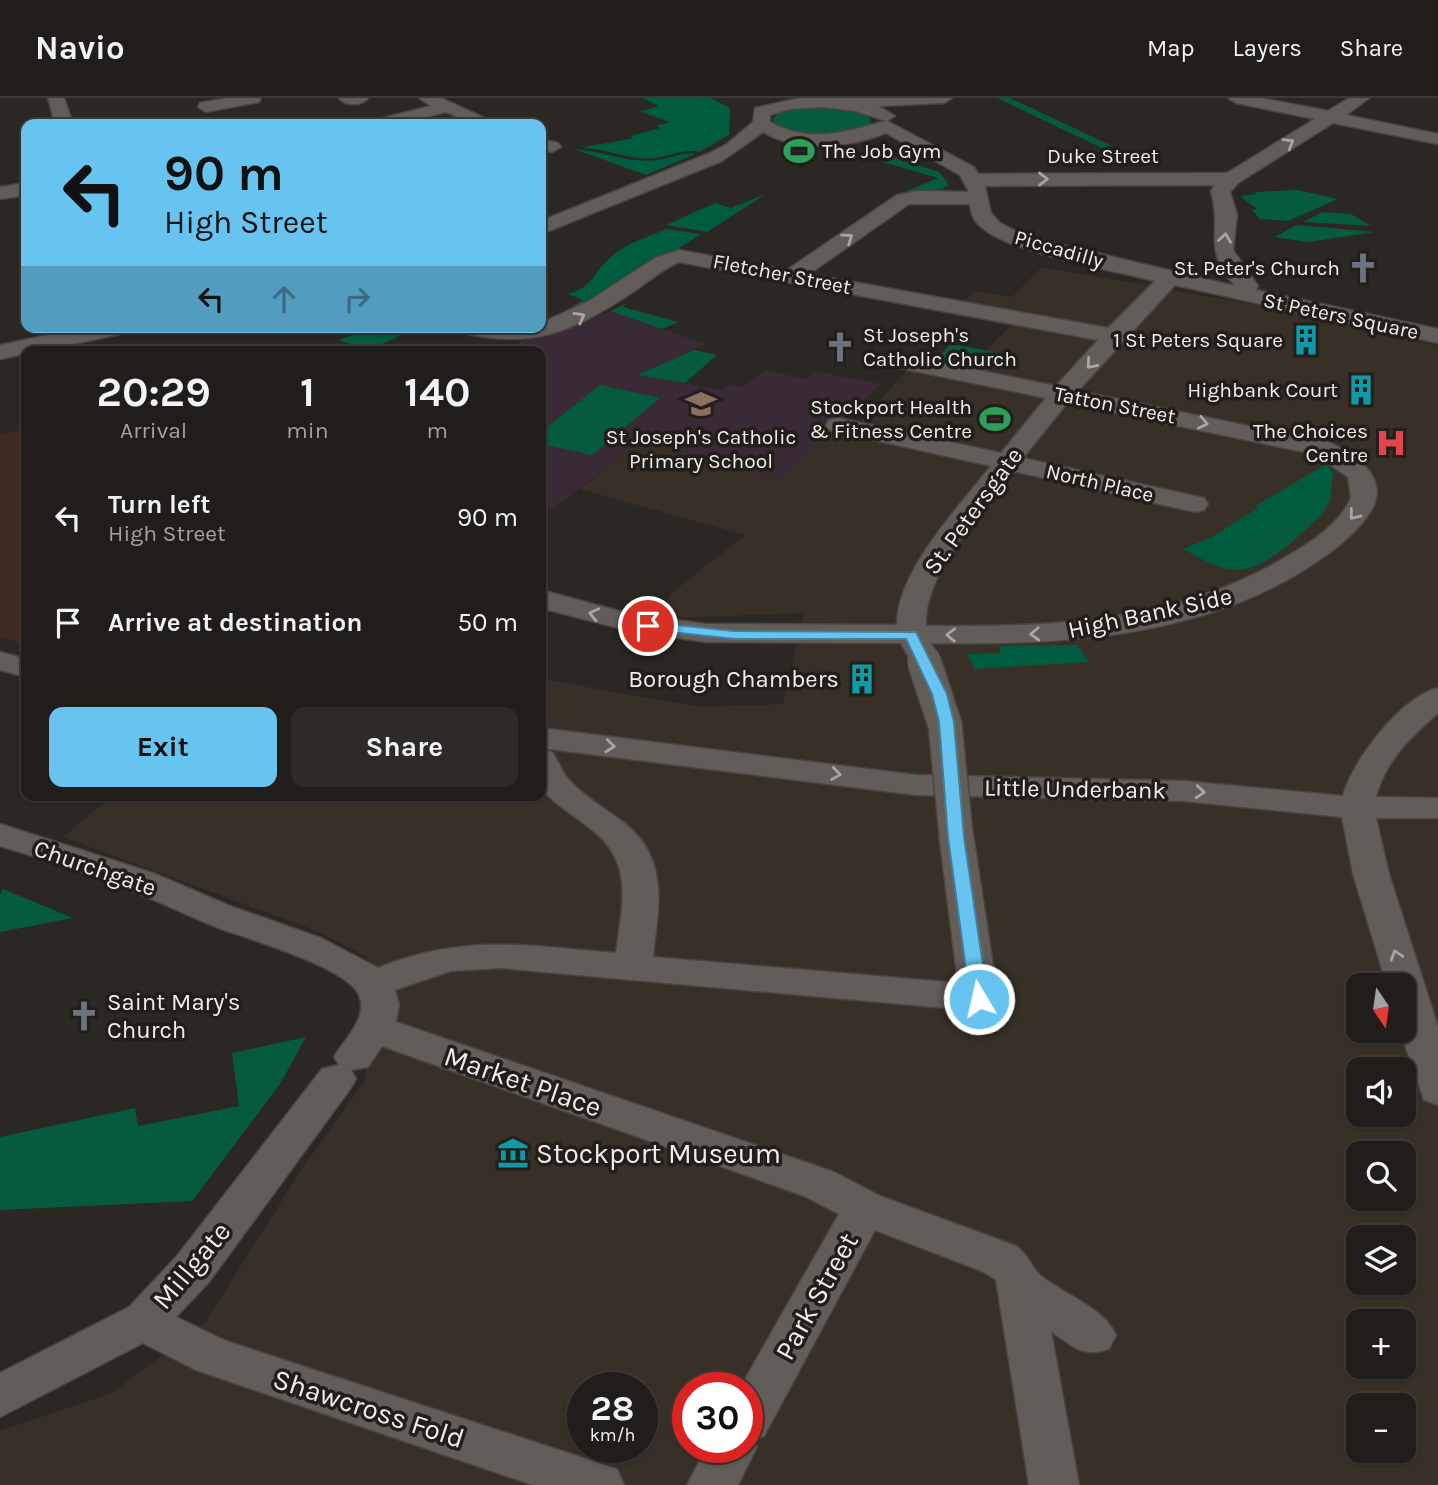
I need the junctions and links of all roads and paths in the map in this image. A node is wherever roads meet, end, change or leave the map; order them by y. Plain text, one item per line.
1 (56, 98) edge
2 (253, 98) edge
3 (347, 98) edge
4 (353, 98) edge
5 (360, 98) edge
6 (427, 98) edge
7 (1236, 98) edge
8 (1361, 98) edge
9 (794, 99) edge
10 (937, 99) edge
11 (852, 102) junction
12 (206, 107) dead end
13 (446, 107) junction
14 (757, 113) junction
15 (1330, 117) junction
16 (62, 119) edge
17 (400, 119) edge
18 (476, 119) edge
19 (886, 121) junction
20 (849, 137) junction
21 (804, 139) junction
22 (1438, 139) edge
23 (919, 145) junction
24 (733, 148) junction
25 (1231, 179) junction
26 (976, 189) junction
27 (21, 190) edge
28 (0, 193) edge
29 (546, 226) edge
30 (792, 276) junction
31 (1170, 278) junction
32 (1244, 294) junction
33 (546, 331) edge
34 (90, 333) edge
35 (500, 333) edge
36 (539, 333) edge
37 (1115, 336) junction
38 (1438, 336) edge
39 (28, 346) edge
40 (21, 348) edge
41 (0, 352) edge
42 (908, 363) dead end
43 (1064, 395) junction
44 (838, 425) dead end
45 (1322, 448) joint
46 (1006, 462) junction
47 (1195, 504) dead end
48 (546, 600) edge
49 (918, 648) junction
50 (0, 661) edge
51 (21, 667) edge
52 (1438, 697) edge
53 (546, 747) edge
54 (546, 759) edge
55 (1357, 808) junction
56 (1438, 808) edge
57 (0, 835) edge
58 (634, 965) junction
59 (374, 984) junction
60 (355, 1055) junction
61 (1438, 1090) edge
62 (864, 1208) junction
63 (1004, 1269) junction
64 (145, 1320) junction
65 (1093, 1335) dead end
66 (763, 1392) edge
67 (0, 1396) edge
68 (724, 1463) edge
69 (599, 1485) edge
70 (712, 1485) edge
71 (1054, 1485) edge

1 - 16 street
2 - 12 street
3 - 4 street
4 - 5 street
6 - 13 street
7 - 15 street
8 - 15 street
9 - 11 street
9 - 14 street
10 - 11 street
10 - 19 street
11 - 19 street, Piccadilly
13 - 17 street
13 - 18 street
14 - 21 street
14 - 24 street
15 - 22 street
25 -> 15 street
19 - 20 street
19 - 23 street, Piccadilly
20 - 21 street
20 - 23 street, Piccadilly
21 - 24 street
23 - 26 street, Piccadilly
24 - 29 street
26 -> 25 street, Duke Street
32 -> 25 street
30 -> 26 street, Duke Street
26 - 31 street, Piccadilly
27 - 28 street
33 -> 30 street, Fletcher Street
30 - 37 street, Fletcher Street
31 - 32 street, Piccadilly
31 - 37 street, St. Petersgate
32 - 38 street, St Peters Square
34 - 39 street
35 -> 36 street, Fletcher Street
37 -> 43 street, St. Petersgate
40 - 41 street
42 - 43 street, Tatton Street
43 -> 45 street, Tatton Street
43 - 46 street, St. Petersgate
44 - 46 street, North Place
45 -> 49 street, High Bank Side
46 - 47 street, North Place
46 - 49 street, St. Petersgate
49 -> 48 street
49 - 58 street, bridge
50 - 51 street
52 - 55 street
53 -> 55 street, Little Underbank
54 - 58 street
55 - 56 street, Little Underbank
61 -> 55 street
57 - 59 street, Churchgate
58 - 59 street
59 - 60 street
60 - 62 street, Market Place
60 - 64 street, Millgate
62 - 63 street, Market Place
62 - 66 street, Park Street
63 - 65 street, Market Place
63 - 71 street
64 - 67 street, Millgate
64 - 69 street, Shawcross Fold
68 - 70 street

